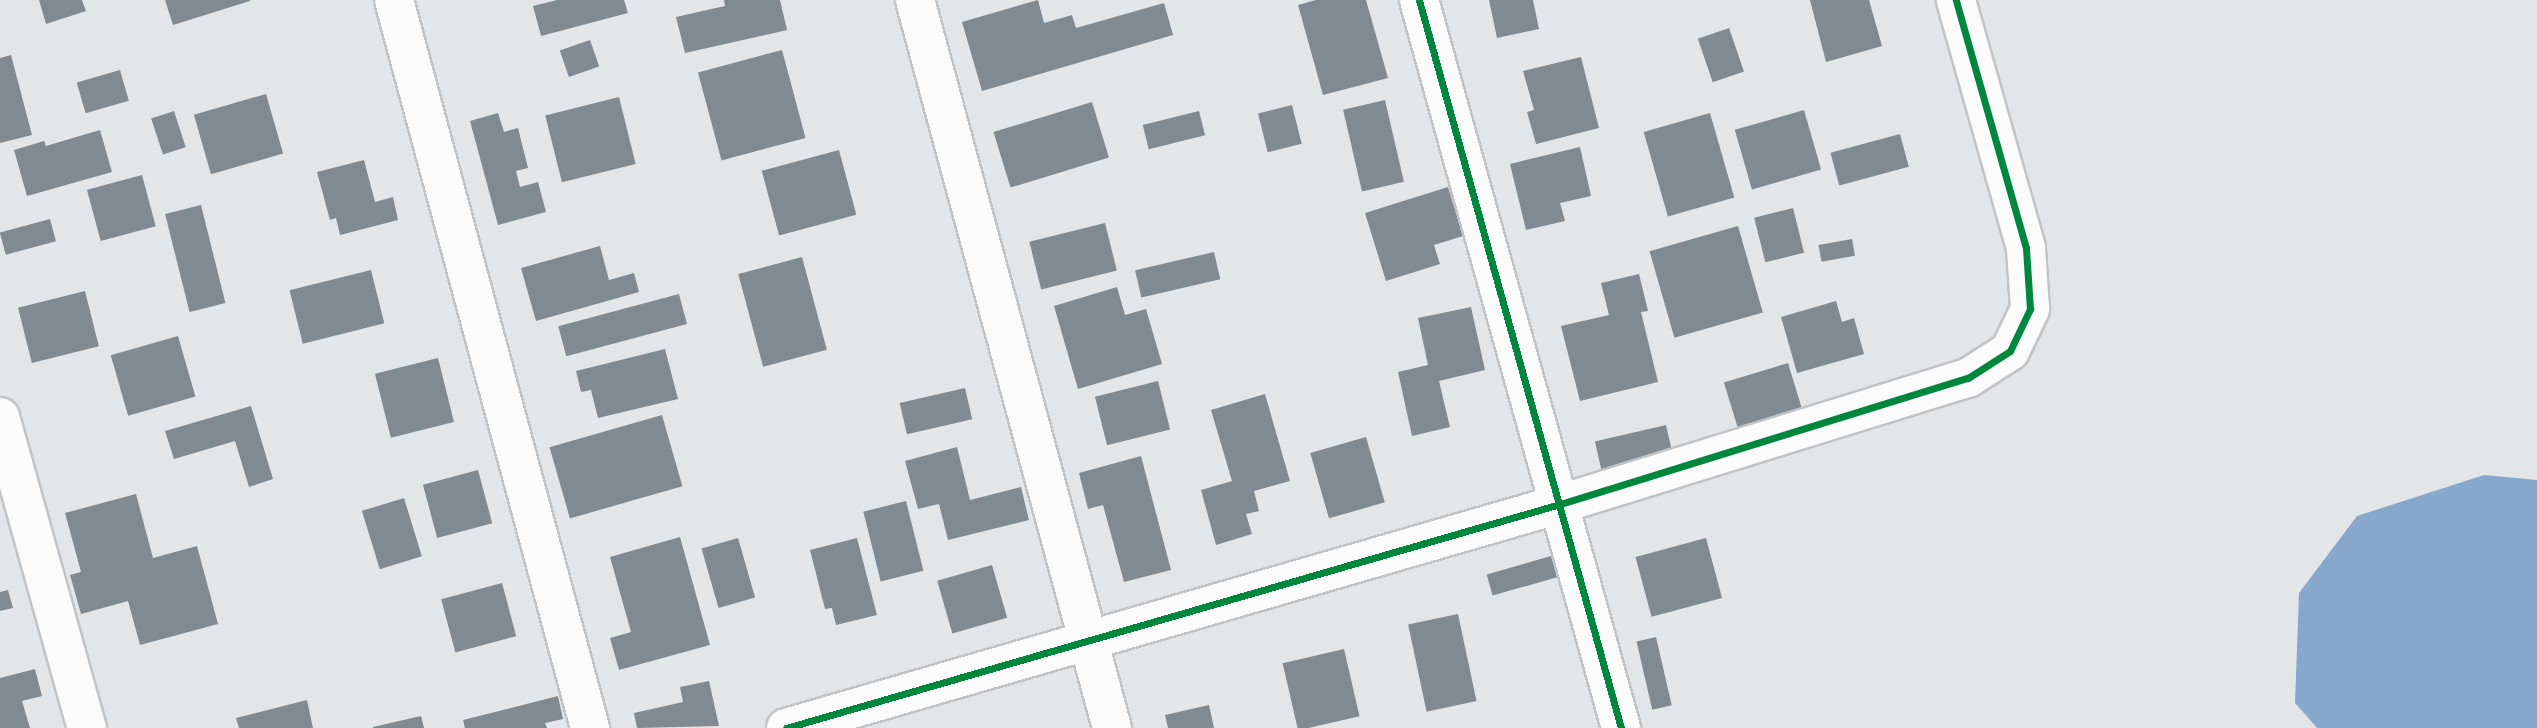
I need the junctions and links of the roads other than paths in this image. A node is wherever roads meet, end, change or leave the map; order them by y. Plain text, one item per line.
1 (394, 0) edge
2 (915, 0) edge
3 (1419, 0) edge
4 (1956, 0) edge
5 (0, 417) edge
6 (1560, 504) junction
7 (1086, 640) junction
8 (88, 728) edge
9 (590, 728) edge
10 (786, 728) edge
11 (1112, 728) edge
12 (1621, 728) edge

1 - 9 street
2 - 7 street
3 - 6 street
4 - 6 street
5 - 8 street
6 - 7 street
6 - 12 street
7 - 10 street
7 - 11 street

